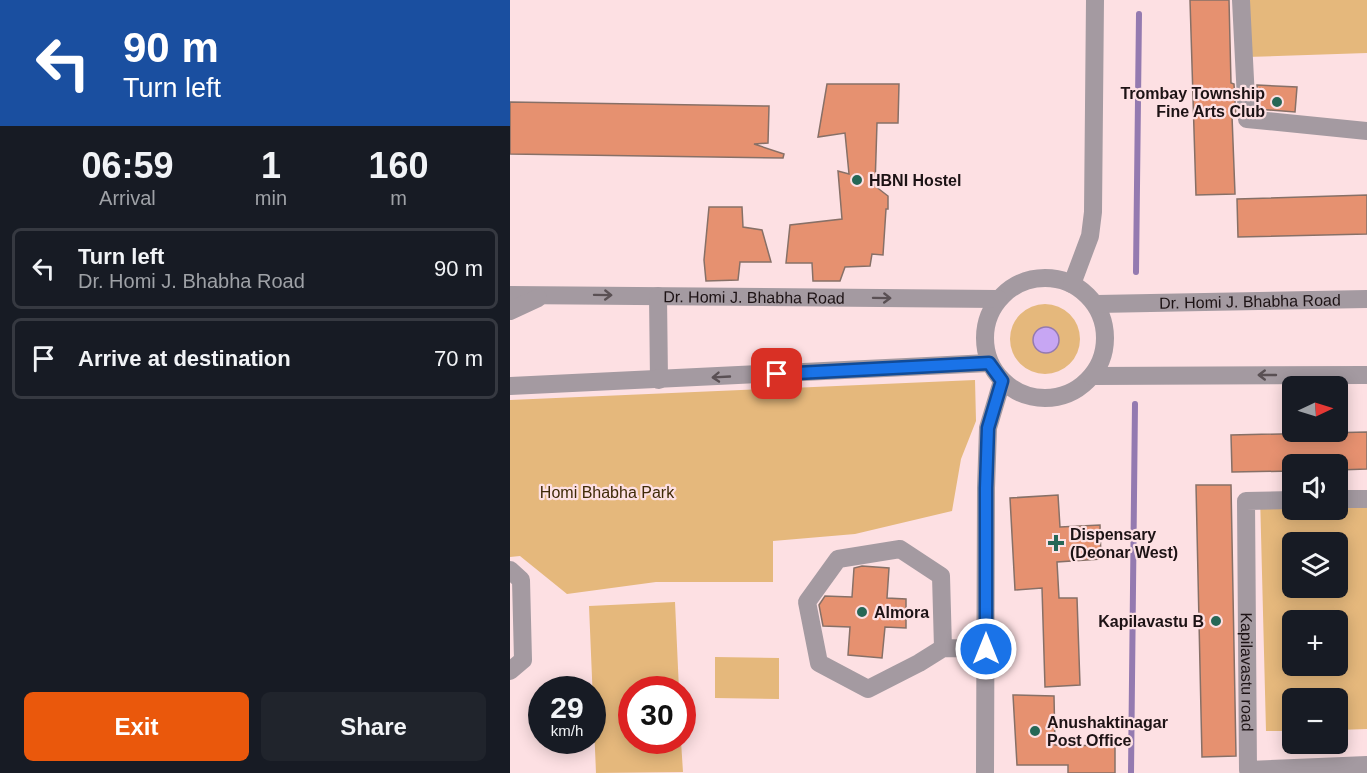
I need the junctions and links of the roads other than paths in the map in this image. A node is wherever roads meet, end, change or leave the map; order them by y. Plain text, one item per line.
1 (1095, 0) edge
2 (1241, 0) edge
3 (1367, 131) edge
4 (1072, 284) junction
5 (510, 295) edge
6 (544, 295) junction
7 (658, 296) junction
8 (998, 299) junction
9 (1367, 299) edge
10 (1097, 304) junction
11 (510, 311) edge
12 (989, 363) junction
13 (510, 373) edge
14 (1367, 375) edge
15 (1092, 376) junction
16 (659, 380) junction
17 (1002, 381) junction
18 (510, 386) edge
19 (535, 386) junction
20 (1348, 499) edge
21 (1367, 499) edge
22 (1282, 500) edge
23 (510, 570) edge
24 (943, 648) junction
25 (986, 649) junction
26 (510, 671) edge
27 (1367, 765) edge
28 (986, 773) edge

1 - 4 street
2 - 3 street
4 - 8 street
4 - 10 street
5 - 6 street, Dr. Homi J. Bhabha Road
6 -> 7 street, Dr. Homi J. Bhabha Road
6 - 11 street
7 -> 8 street, Dr. Homi J. Bhabha Road
7 - 16 street
8 - 12 street
9 - 10 street, Dr. Homi J. Bhabha Road
10 - 15 street
12 -> 16 street
12 - 17 street
13 - 19 street
14 -> 15 street
15 - 17 street
16 - 19 street
17 - 25 street
18 - 19 street
20 - 21 street
22 - 27 street, Kapilavastu road
23 - 26 street
24 - 24 street
24 - 25 street
25 - 28 street

